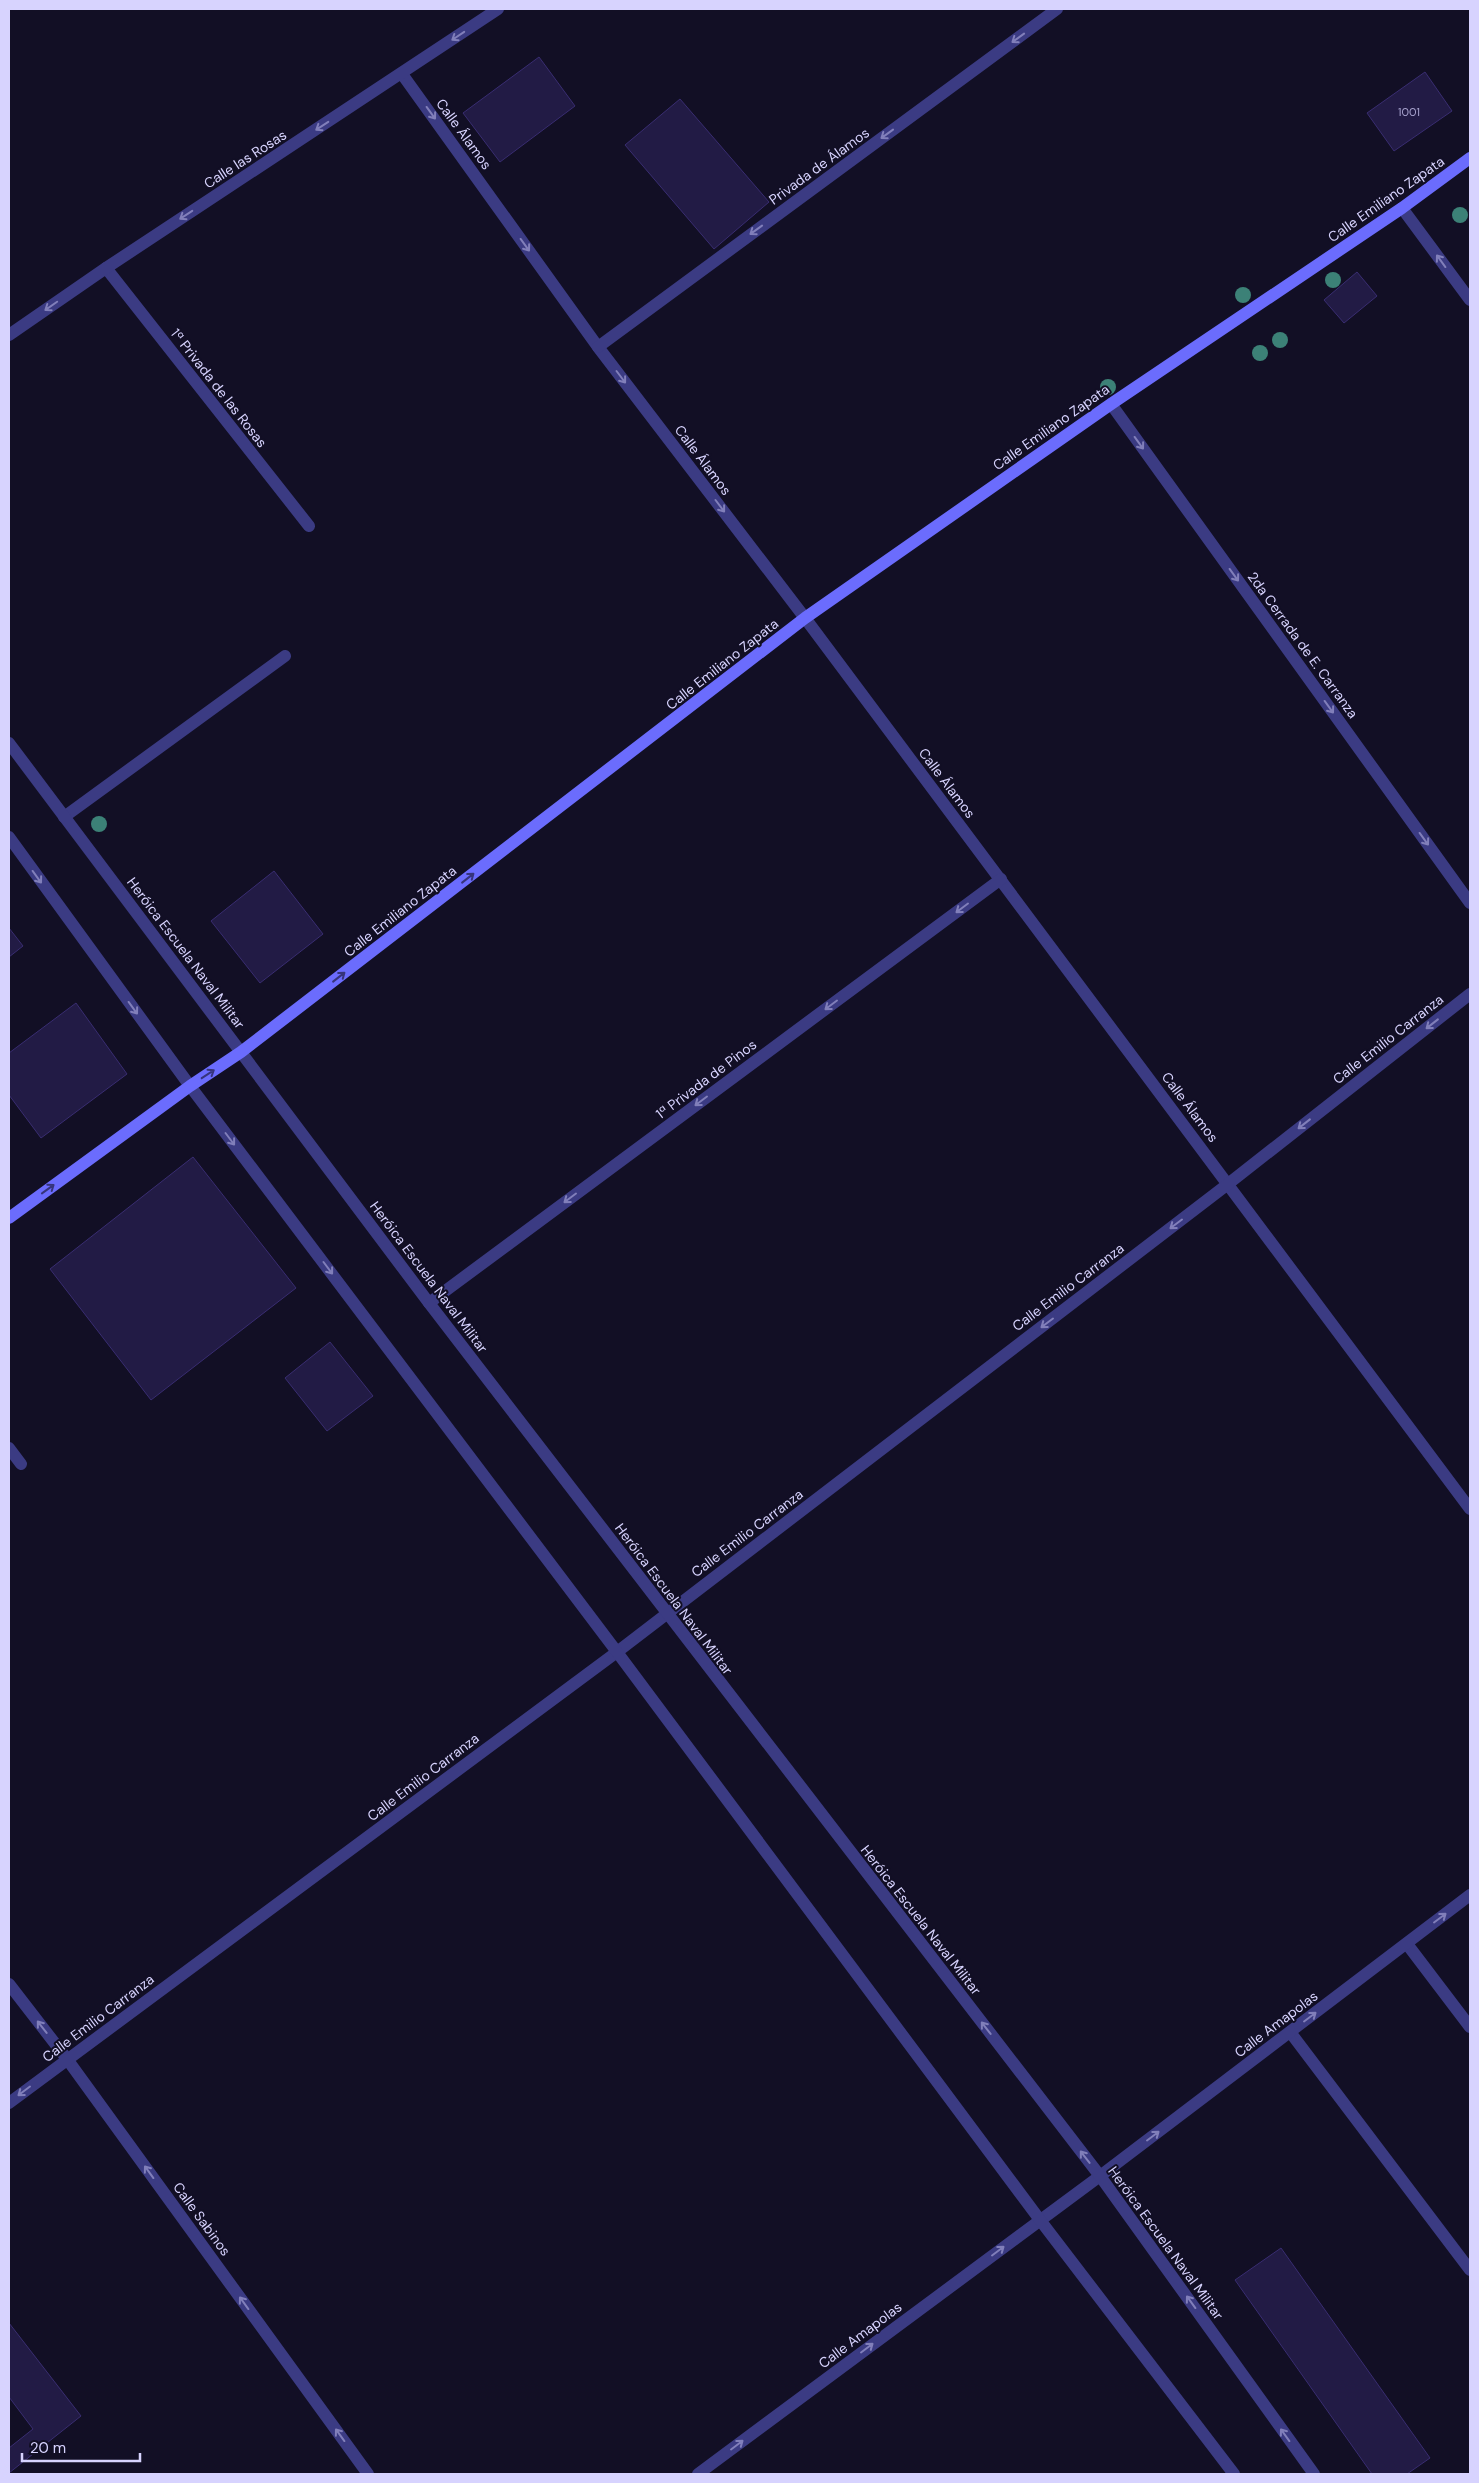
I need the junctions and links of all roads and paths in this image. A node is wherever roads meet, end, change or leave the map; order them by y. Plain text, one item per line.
1 (498, 9) edge
2 (1057, 9) edge
3 (402, 74) junction
4 (1470, 158) edge
5 (1402, 208) junction
6 (106, 268) junction
7 (1470, 300) edge
8 (9, 335) edge
9 (598, 347) junction
10 (1111, 404) junction
11 (309, 526) dead end
12 (805, 618) junction
13 (284, 656) dead end
14 (9, 743) edge
15 (64, 817) junction
16 (9, 837) edge
17 (1001, 879) junction
18 (1470, 903) edge
19 (1470, 994) edge
20 (241, 1052) junction
21 (190, 1086) junction
22 (1228, 1184) junction
23 (9, 1218) edge
24 (429, 1303) junction
25 (9, 1448) edge
26 (21, 1464) dead end
27 (1470, 1509) edge
28 (666, 1614) junction
29 (617, 1652) junction
30 (1470, 1895) edge
31 (1406, 1944) junction
32 (9, 1984) edge
33 (1470, 2027) edge
34 (1290, 2032) junction
35 (67, 2059) junction
36 (9, 2103) edge
37 (1100, 2176) junction
38 (1040, 2220) junction
39 (1470, 2270) edge
40 (368, 2474) edge
41 (698, 2474) edge
42 (1234, 2474) edge
43 (1314, 2474) edge

1 -> 3 street, Calle las Rosas
2 -> 9 street, Privada de Álamos
3 -> 6 street, Calle las Rosas
3 -> 9 street, Calle Álamos
4 - 5 main road, Calle Emiliano Zapata
7 -> 5 street
5 - 10 main road, Calle Emiliano Zapata
6 -> 8 street, Calle las Rosas
6 - 11 street, 1ª Privada de las Rosas
9 -> 12 street, Calle Álamos
10 - 12 main road, Calle Emiliano Zapata
10 -> 18 street, 2da Cerrada de E. Carranza
12 - 17 street, Calle Álamos
20 -> 12 main road, Calle Emiliano Zapata
13 - 15 street
14 - 15 street, Heróica Escuela Naval Militar
15 - 20 street, Heróica Escuela Naval Militar
16 -> 21 street
17 - 22 street, Calle Álamos
17 -> 24 street, 1ª Privada de Pinos
19 -> 22 street, Calle Emilio Carranza
21 -> 20 main road, Calle Emiliano Zapata
20 - 24 street, Heróica Escuela Naval Militar
23 -> 21 main road, Calle Emiliano Zapata
21 -> 29 street
22 - 27 street, Calle Álamos
22 -> 28 street, Calle Emilio Carranza
24 - 28 street, Heróica Escuela Naval Militar
25 - 26 street
28 - 29 street, Calle Emilio Carranza
37 -> 28 street, Heróica Escuela Naval Militar
29 - 35 street, Calle Emilio Carranza
29 - 38 street
31 -> 30 street, Calle Amapolas
31 - 33 street
34 -> 31 street, Calle Amapolas
35 -> 32 street, Calle Sabinos
37 -> 34 street, Calle Amapolas
34 - 39 street
35 -> 36 street, Calle Emilio Carranza
40 -> 35 street, Calle Sabinos
37 - 38 street, Calle Amapolas
43 -> 37 street, Heróica Escuela Naval Militar
41 -> 38 street, Calle Amapolas
38 - 42 street

